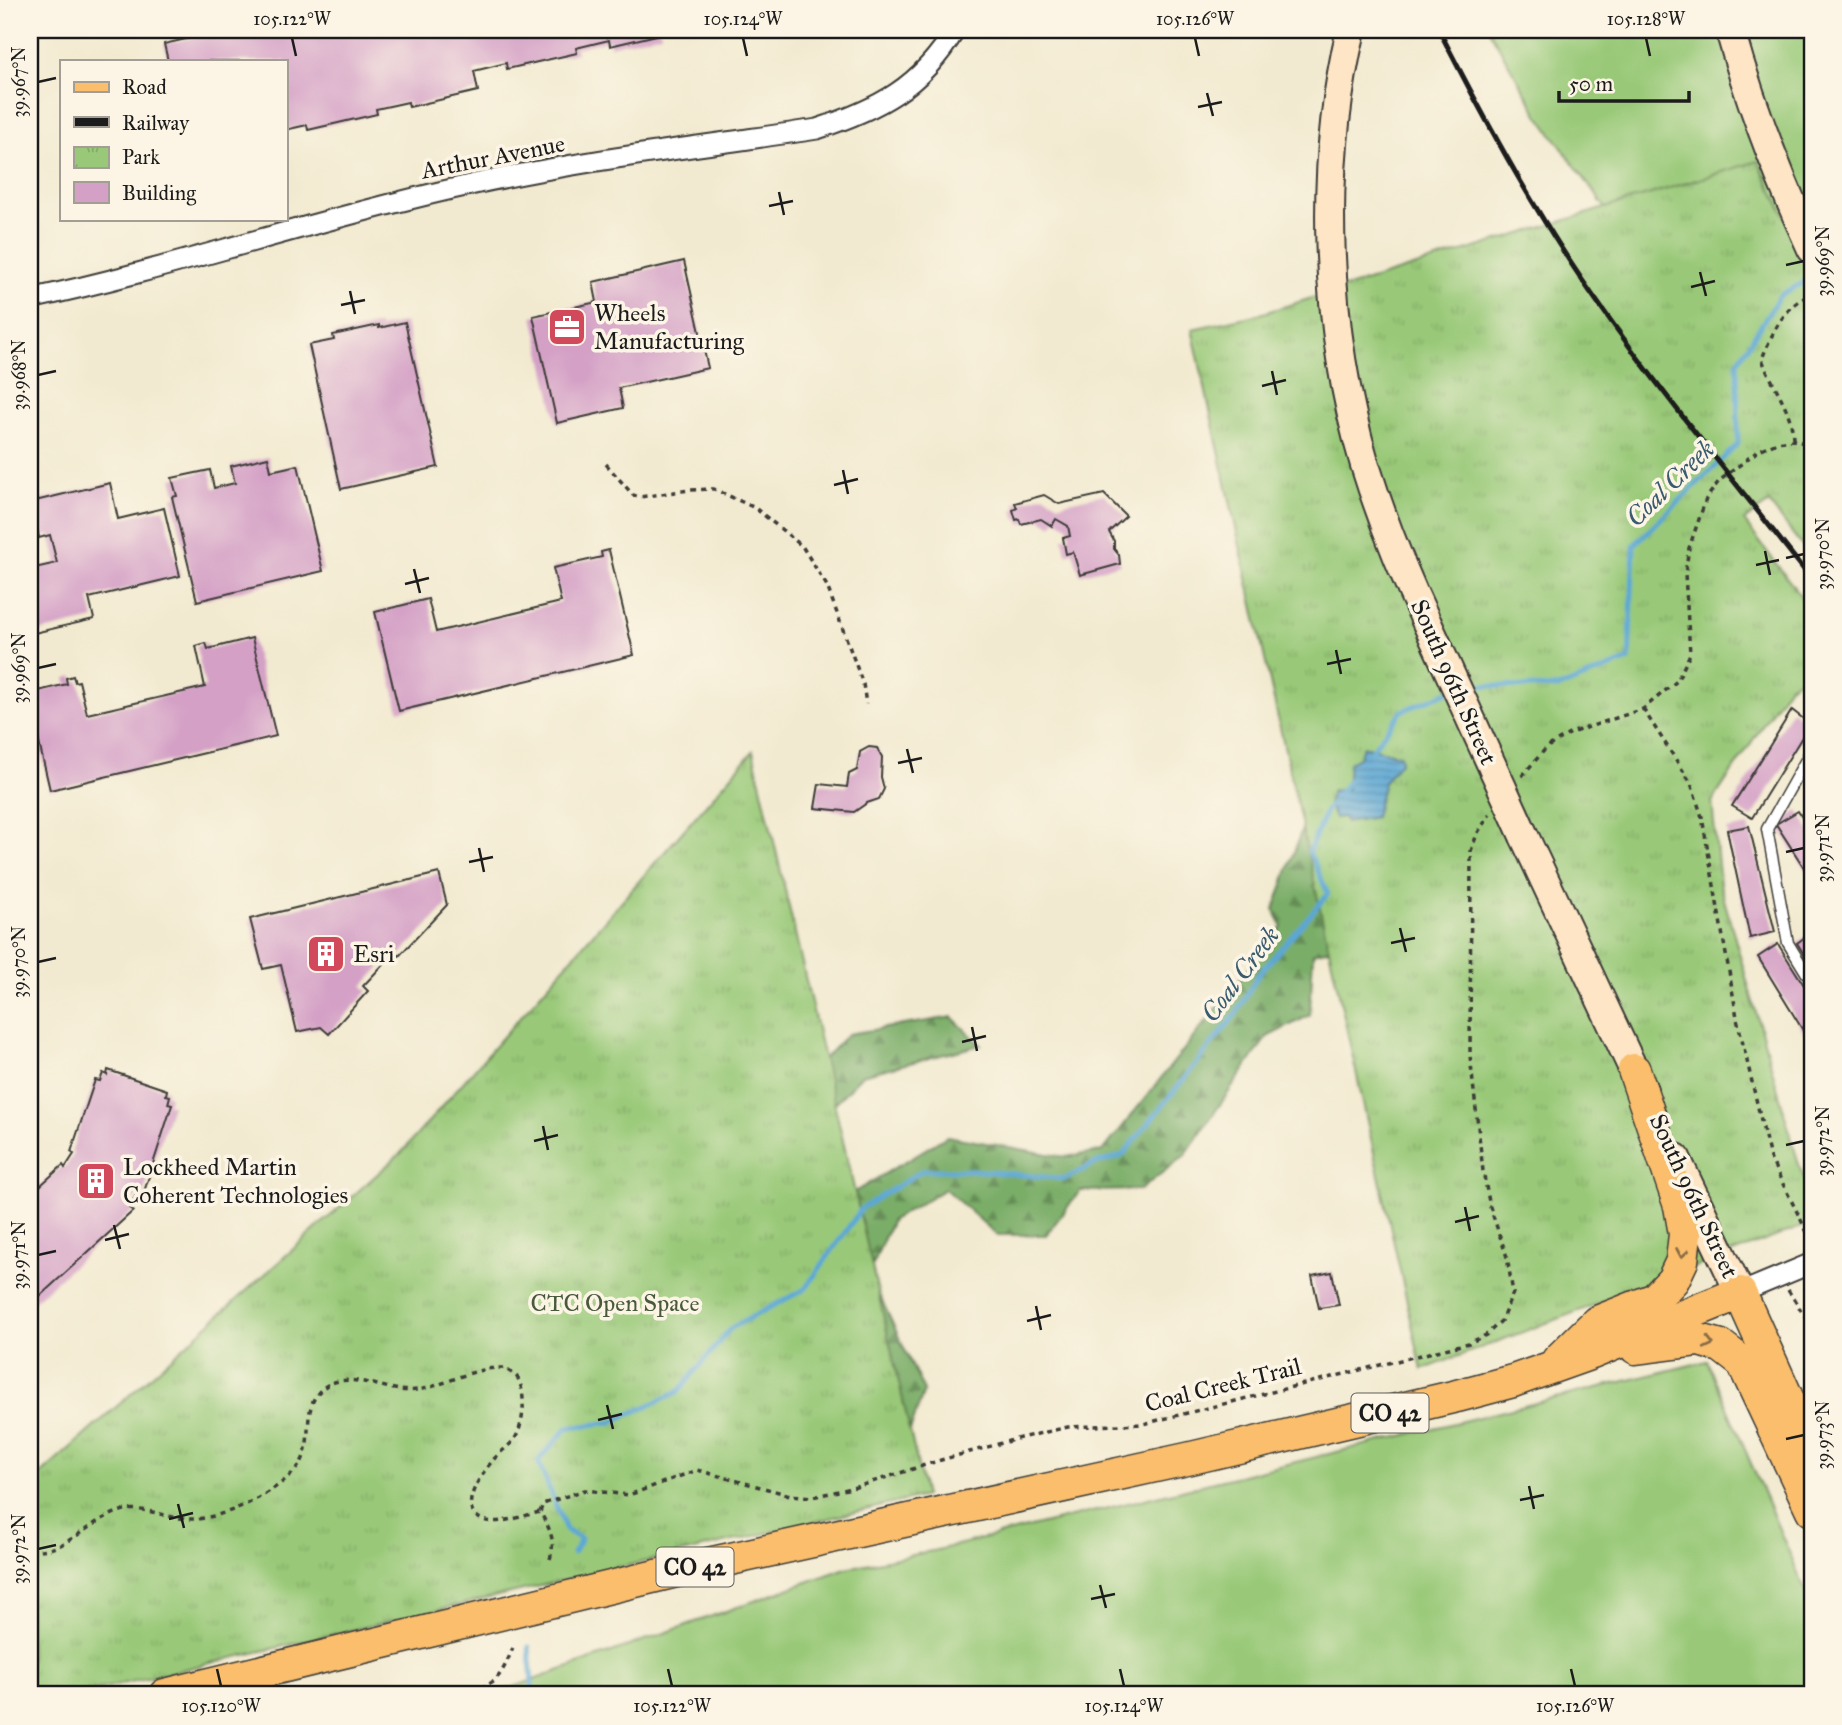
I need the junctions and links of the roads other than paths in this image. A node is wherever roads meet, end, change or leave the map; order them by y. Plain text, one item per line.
1 (1730, 30) edge
2 (1351, 31) edge
3 (951, 36) edge
4 (1811, 247) edge
5 (30, 299) edge
6 (1812, 749) edge
7 (1812, 982) edge
8 (1634, 1070) junction
9 (1812, 1264) edge
10 (1740, 1293) junction
11 (1592, 1353) junction
12 (1550, 1368) junction
13 (1812, 1453) edge
14 (1812, 1510) edge
15 (165, 1695) edge

1 - 4 main road
2 - 8 main road, South 96th Street, bridge
3 - 5 street, Arthur Avenue
6 - 7 lane
8 - 10 main road, South 96th Street
8 -> 12 main road
9 - 10 street
10 - 11 main road, CO 42
10 - 13 main road
11 - 12 main road, CO 42
11 -> 14 main road
12 - 15 main road, CO 42

